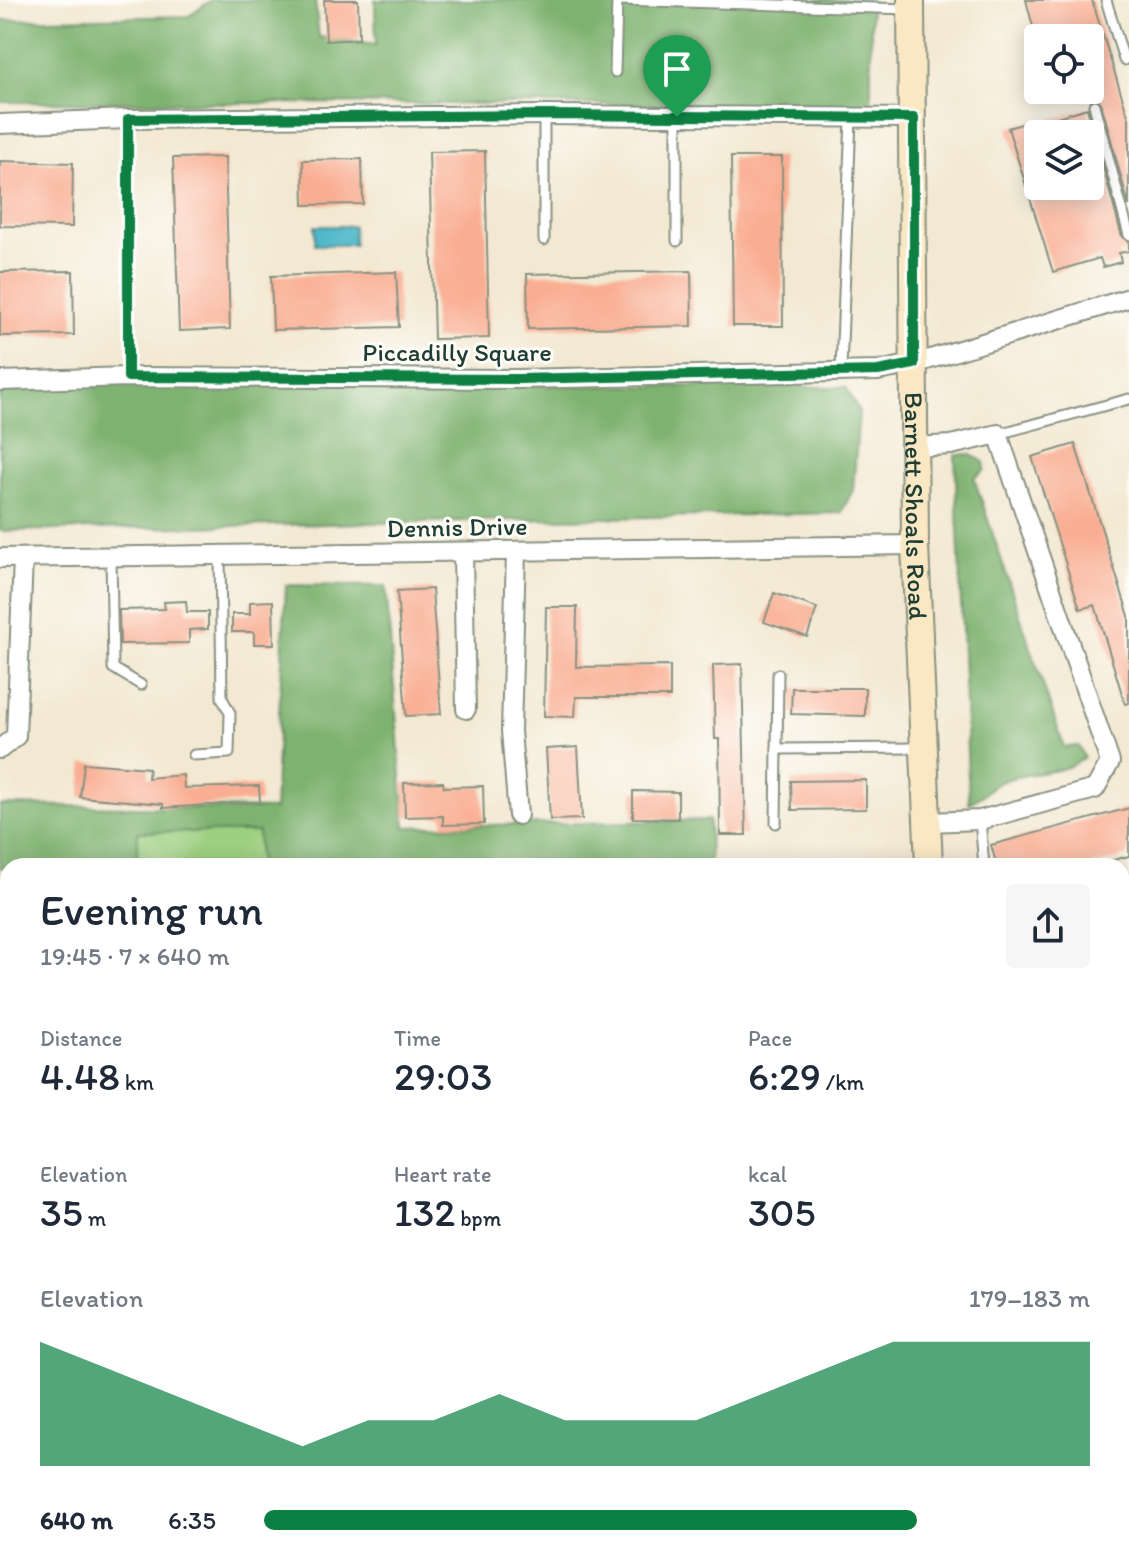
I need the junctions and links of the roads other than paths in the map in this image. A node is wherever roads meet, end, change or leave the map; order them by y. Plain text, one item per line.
1 (618, 0) edge
2 (1106, 0) edge
3 (751, 2) edge
4 (911, 4) edge
5 (1124, 60) dead end
6 (615, 72) dead end
7 (1094, 105) dead end
8 (544, 115) junction
9 (677, 117) junction
10 (851, 118) junction
11 (914, 118) junction
12 (128, 119) junction
13 (0, 124) edge
14 (1129, 235) edge
15 (544, 240) dead end
16 (677, 241) dead end
17 (1129, 298) edge
18 (914, 364) junction
19 (841, 370) junction
20 (128, 377) junction
21 (0, 381) edge
22 (1129, 399) edge
23 (998, 434) junction
24 (915, 447) junction
25 (915, 545) junction
26 (516, 552) junction
27 (463, 553) junction
28 (220, 556) junction
29 (111, 557) junction
30 (0, 558) edge
31 (23, 558) junction
32 (778, 674) dead end
33 (141, 685) dead end
34 (466, 709) dead end
35 (925, 748) junction
36 (0, 749) edge
37 (777, 749) junction
38 (194, 755) dead end
39 (518, 815) dead end
40 (980, 820) junction
41 (928, 822) junction
42 (776, 823) dead end
43 (929, 858) edge
44 (983, 858) edge

1 - 3 lane
1 - 6 lane
2 - 5 lane
3 - 4 lane
4 - 11 main road, Barnett Shoals Road
7 - 14 lane
8 - 9 street
8 - 12 street
8 - 15 lane
9 - 10 street
9 - 16 lane
10 - 11 street
10 - 19 lane
11 - 18 main road, Barnett Shoals Road
12 - 13 street
12 - 20 lane
17 - 18 street, Piccadilly Square
18 - 19 street, Piccadilly Square
18 - 24 main road, Barnett Shoals Road
19 - 20 street, Piccadilly Square
20 - 21 street, Piccadilly Square
22 - 23 lane
23 - 24 street
23 - 40 street
24 - 25 main road, Barnett Shoals Road
25 - 26 street, Dennis Drive
25 - 35 main road, Barnett Shoals Road
26 - 27 street, Dennis Drive
26 - 39 street
27 - 28 street, Dennis Drive
27 - 34 street
28 - 29 street, Dennis Drive
28 - 38 lane
29 - 31 street, Dennis Drive
29 - 33 lane
30 - 31 street, Dennis Drive
31 - 36 street
32 - 37 lane
35 - 37 lane
35 - 41 main road, Barnett Shoals Road
37 - 42 lane
40 - 41 street
40 - 44 lane
41 - 43 main road, Barnett Shoals Road

